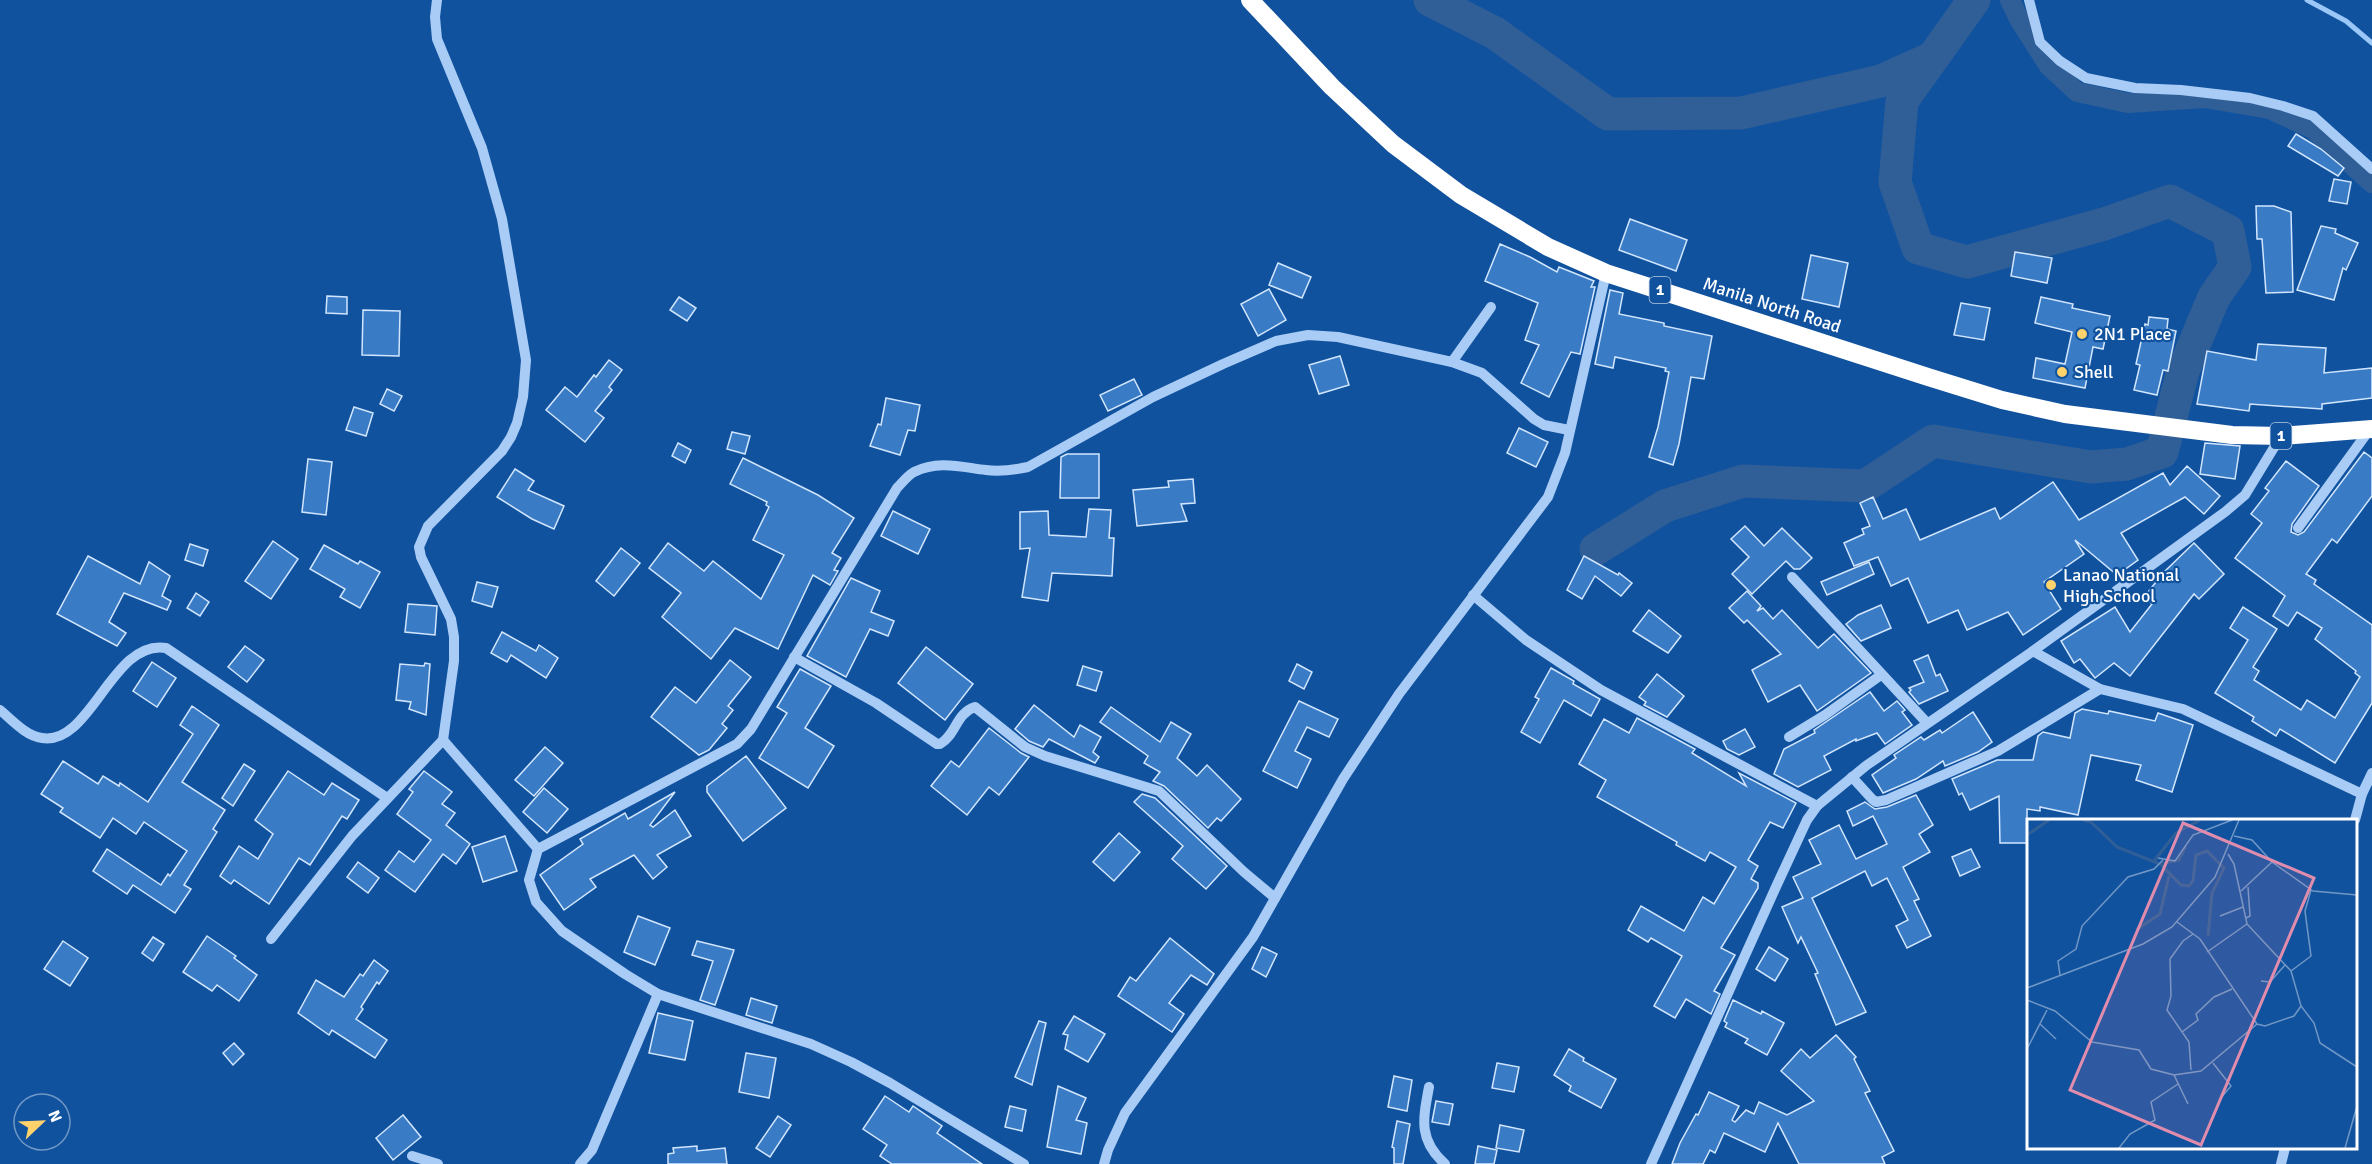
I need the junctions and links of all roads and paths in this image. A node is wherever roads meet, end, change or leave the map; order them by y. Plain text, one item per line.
1 (437, 0) edge
2 (1250, 0) edge
3 (2029, 0) edge
4 (2372, 169) edge
5 (1606, 273) junction
6 (1491, 307) dead end
7 (1452, 362) junction
8 (2371, 429) edge
9 (1569, 430) junction
10 (2281, 436) junction
11 (2298, 528) dead end
12 (1791, 577) dead end
13 (1473, 595) junction
14 (2033, 651) junction
15 (794, 657) junction
16 (1881, 675) junction
17 (2100, 689) junction
18 (0, 710) edge
19 (1926, 723) junction
20 (1789, 737) dead end
21 (443, 740) junction
22 (2372, 773) edge
23 (1852, 777) junction
24 (2362, 794) junction
25 (387, 798) junction
26 (1817, 806) junction
27 (2355, 819) edge
28 (538, 849) junction
29 (1275, 898) junction
30 (271, 939) dead end
31 (658, 994) junction
32 (1429, 1087) dead end
33 (2285, 1149) edge
34 (412, 1156) dead end
35 (438, 1164) edge
36 (580, 1164) edge
37 (1024, 1164) edge
38 (1104, 1164) edge
39 (1445, 1164) edge
40 (1651, 1164) edge
41 (2281, 1164) edge

1 - 21 street
2 - 5 highway, Manila North Road / 1
3 - 4 street
5 - 9 street
5 - 10 highway, Manila North Road / 1
6 - 7 street
7 - 9 street
7 - 15 street
8 - 10 highway, Manila North Road / 1
8 - 11 street
9 - 13 street
10 - 14 street
12 - 16 street
13 - 26 street
13 - 29 street
14 - 17 street
14 - 19 street
15 - 28 street
15 - 29 street
16 - 19 street
16 - 20 street
17 - 23 street
17 - 24 street
18 - 25 street
19 - 23 street
21 - 25 street
21 - 28 street
22 - 24 street
23 - 26 street
24 - 27 street
25 - 30 street
26 - 40 street
28 - 31 street
29 - 38 street
31 - 36 street
31 - 37 street
32 - 39 street
33 - 41 street
34 - 35 street

